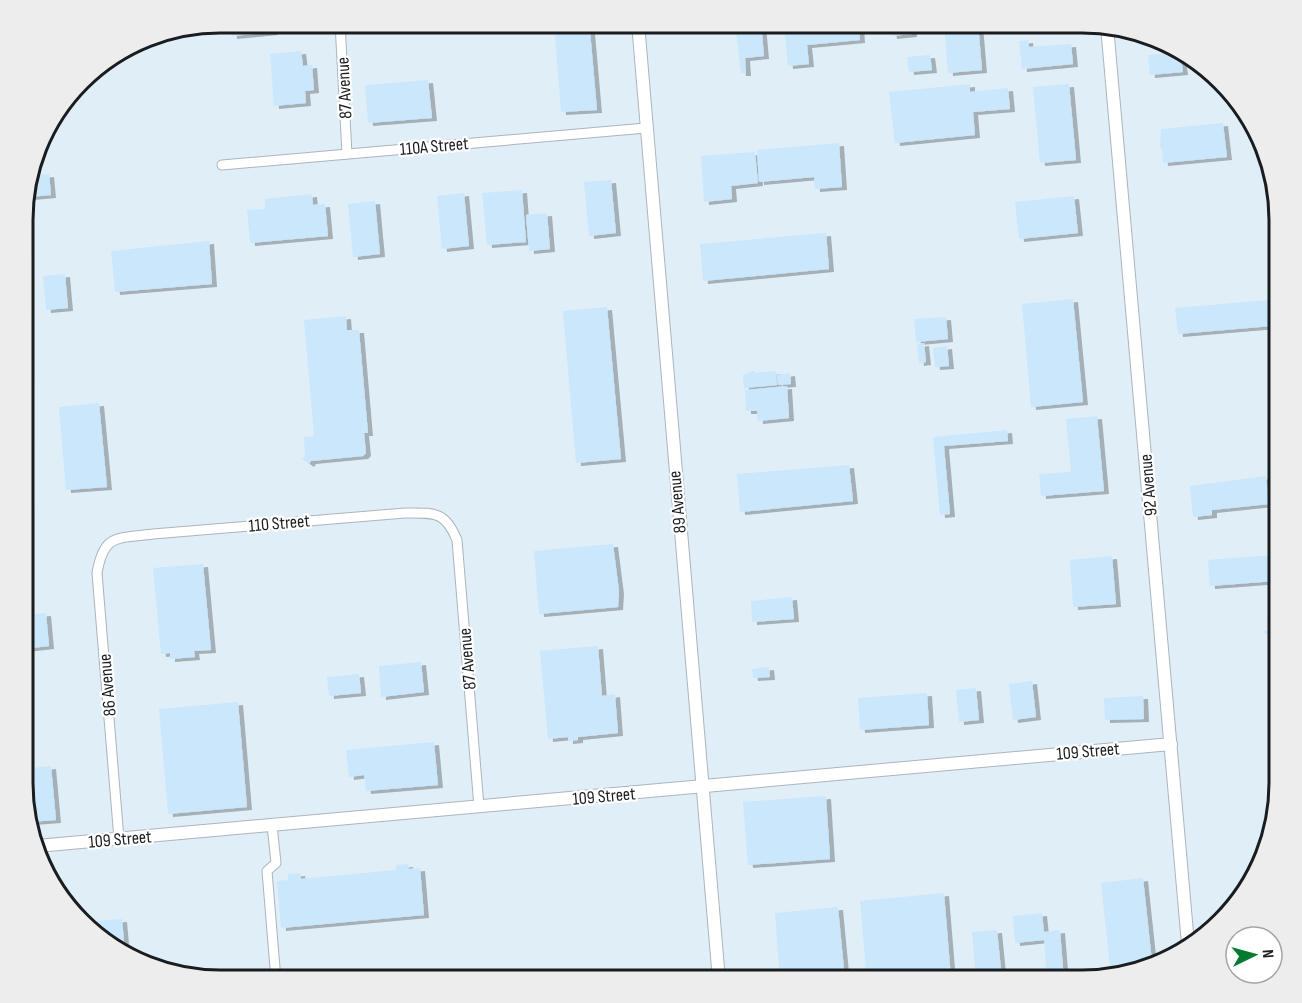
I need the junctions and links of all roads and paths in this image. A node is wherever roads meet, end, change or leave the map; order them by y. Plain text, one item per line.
1 (341, 33) edge
2 (639, 33) edge
3 (1108, 35) edge
4 (646, 128) junction
5 (347, 154) junction
6 (222, 165) dead end
7 (442, 516) joint
8 (116, 539) joint
9 (1171, 744) junction
10 (701, 788) junction
11 (479, 807) junction
12 (272, 825) junction
13 (119, 839) junction
14 (44, 845) edge
15 (1187, 937) edge
16 (275, 970) edge
17 (718, 970) edge

1 - 5 street, 87 Avenue
2 - 4 street, 89 Avenue
3 - 9 street, 92 Avenue
4 - 5 street, 110A Street
4 - 10 street, 89 Avenue
5 - 6 street, 110A Street
7 - 8 street, 110 Street
7 - 11 street, 87 Avenue
8 - 13 street, 86 Avenue
9 - 10 street, 109 Street
9 - 15 street, 92 Avenue
10 - 11 street, 109 Street
10 - 17 street, 89 Avenue
11 - 12 street, 109 Street
12 - 13 street, 109 Street
12 - 16 street
13 - 14 street, 109 Street

